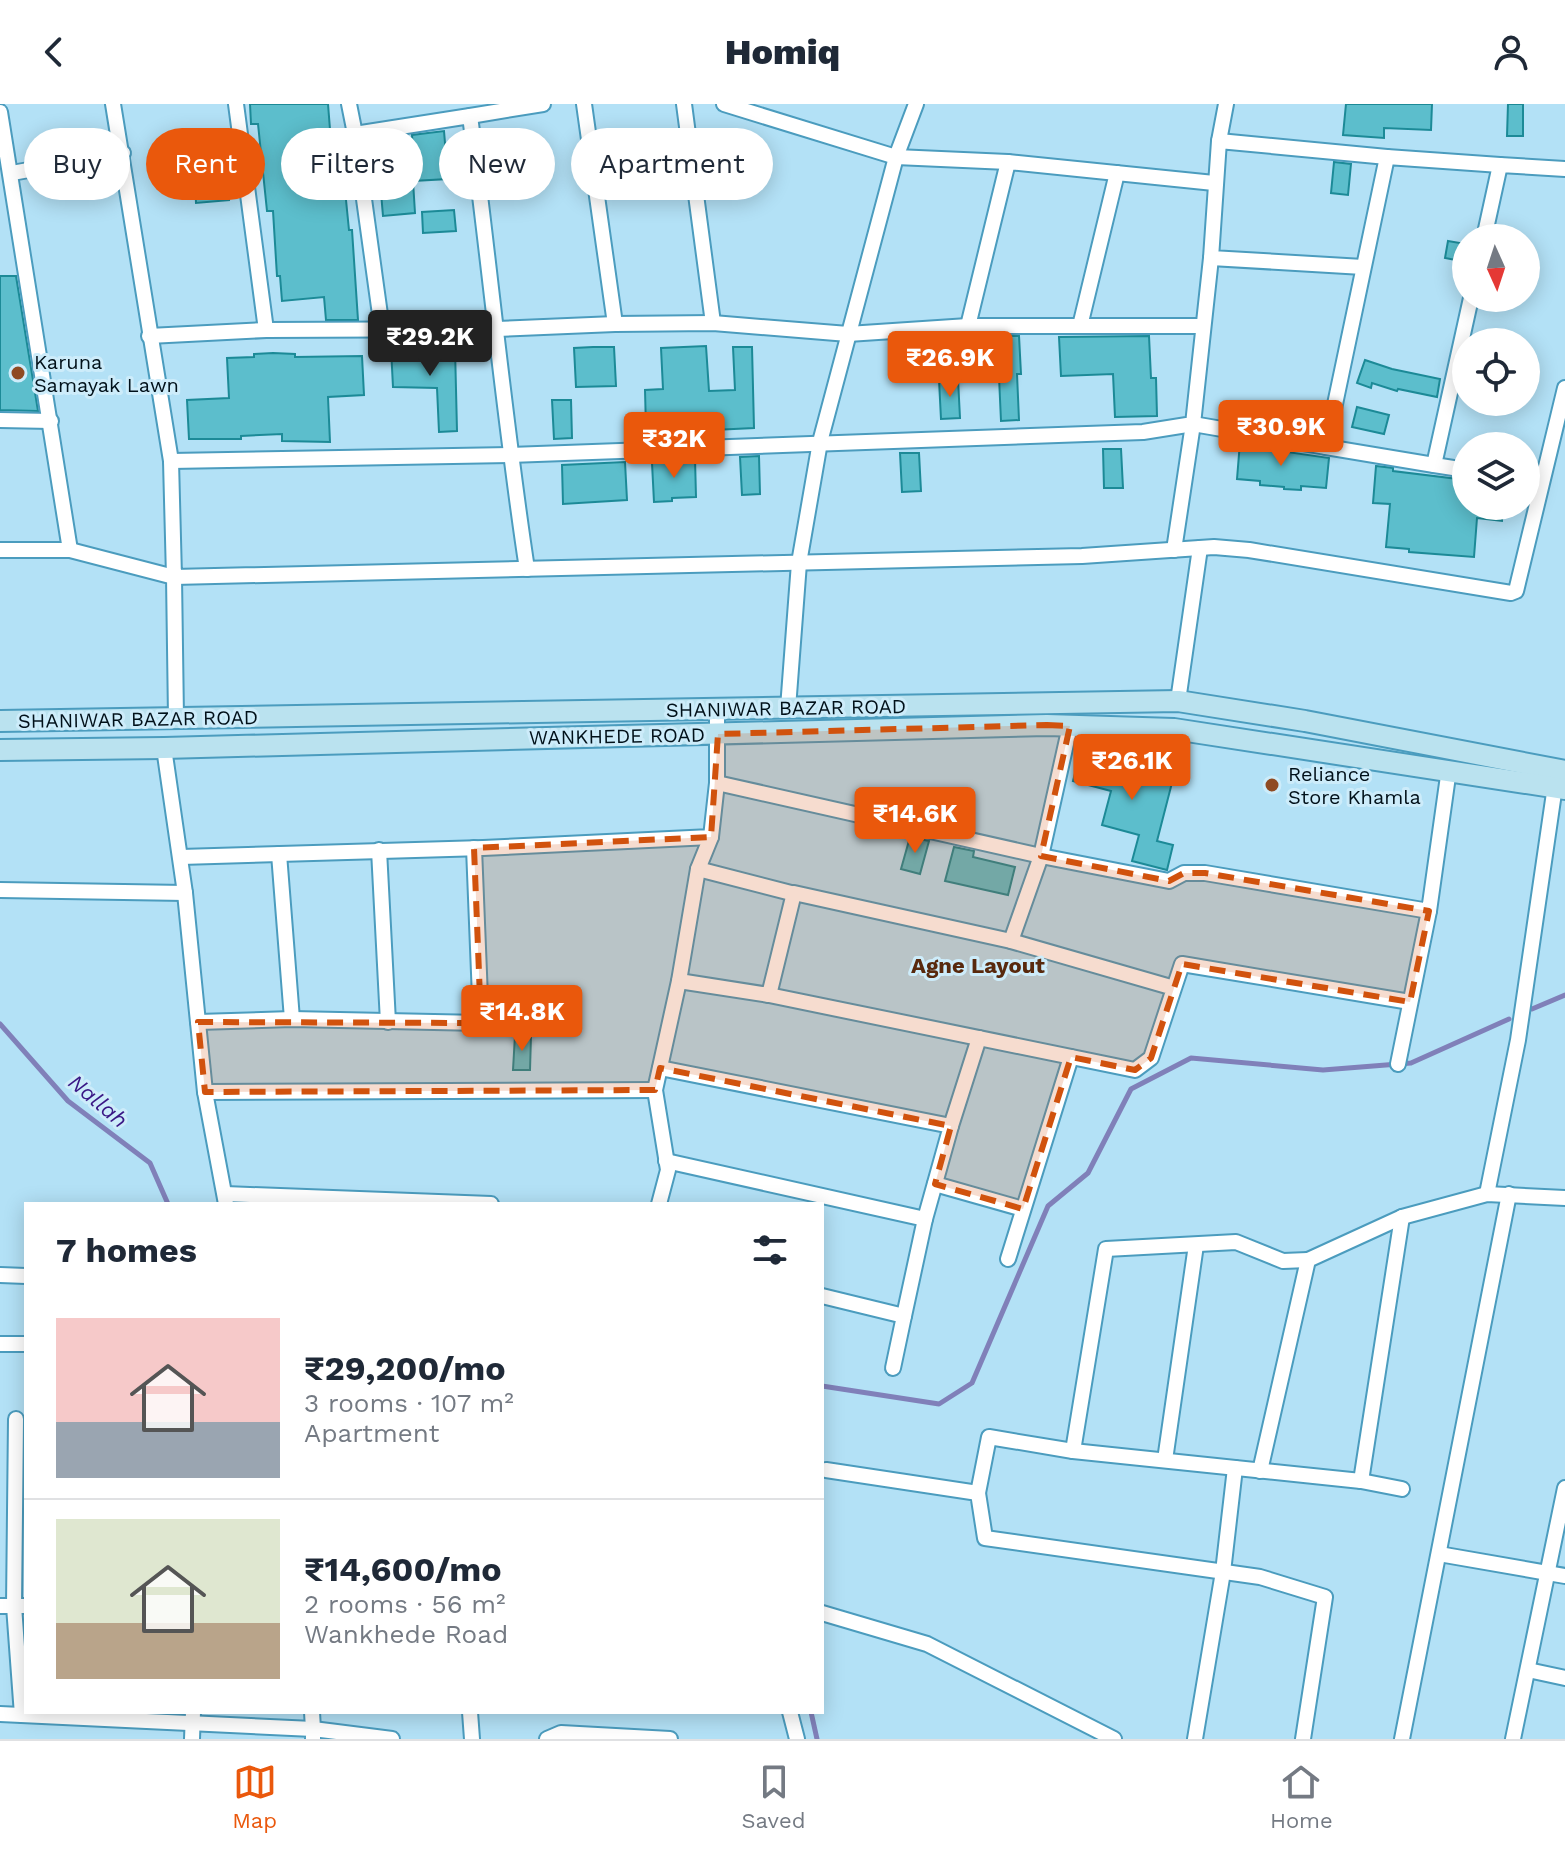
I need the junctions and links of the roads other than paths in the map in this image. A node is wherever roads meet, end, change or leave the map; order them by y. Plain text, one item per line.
1 (113, 104) edge
2 (236, 104) edge
3 (349, 104) edge
4 (543, 104) edge
5 (584, 104) edge
6 (684, 104) edge
7 (724, 104) edge
8 (916, 104) edge
9 (1226, 104) edge
10 (0, 112) edge
11 (470, 116) junction
12 (118, 128) edge
13 (354, 128) edge
14 (393, 128) edge
15 (1219, 141) junction
16 (4, 147) edge
17 (896, 157) junction
18 (1387, 157) junction
19 (1008, 162) junction
20 (1500, 165) junction
21 (1565, 169) edge
22 (24, 171) edge
23 (12, 173) junction
24 (1117, 173) junction
25 (1214, 183) junction
26 (130, 200) edge
27 (364, 200) edge
28 (1487, 224) edge
29 (1211, 258) junction
30 (1363, 267) junction
31 (1468, 312) edge
32 (713, 323) junction
33 (615, 324) junction
34 (968, 326) junction
35 (1080, 326) junction
36 (1202, 326) junction
37 (382, 329) junction
38 (497, 329) junction
39 (266, 330) junction
40 (848, 334) junction
41 (149, 336) junction
42 (1565, 388) edge
43 (0, 420) edge
44 (51, 421) junction
45 (1193, 424) junction
46 (820, 442) junction
47 (1326, 447) junction
48 (510, 455) junction
49 (171, 461) junction
50 (1434, 465) junction
51 (1452, 468) edge
52 (1542, 481) joint
53 (1200, 548) junction
54 (0, 550) edge
55 (70, 550) junction
56 (1174, 550) junction
57 (799, 563) junction
58 (527, 569) junction
59 (174, 577) junction
60 (1178, 701) junction
61 (788, 708) junction
62 (717, 709) junction
63 (176, 718) junction
64 (0, 721) edge
65 (1070, 726) junction
66 (718, 734) junction
67 (164, 748) junction
68 (0, 750) edge
69 (1449, 769) junction
70 (1562, 782) edge
71 (717, 783) junction
72 (711, 837) junction
73 (474, 848) junction
74 (379, 850) junction
75 (279, 854) junction
76 (1041, 856) junction
77 (181, 857) junction
78 (698, 869) junction
79 (0, 890) edge
80 (185, 893) junction
81 (795, 894) junction
82 (1429, 911) junction
83 (1011, 941) junction
84 (679, 981) junction
85 (1174, 988) junction
86 (769, 995) junction
87 (1410, 1002) junction
88 (292, 1019) junction
89 (198, 1022) junction
90 (388, 1022) junction
91 (979, 1038) junction
92 (1071, 1057) junction
93 (1398, 1064) dead end
94 (660, 1068) junction
95 (655, 1090) junction
96 (205, 1092) junction
97 (951, 1126) junction
98 (666, 1161) junction
99 (935, 1184) junction
100 (1487, 1194) junction
101 (1509, 1194) junction
102 (1565, 1198) edge
103 (225, 1199) edge
104 (385, 1202) edge
105 (660, 1202) edge
106 (1023, 1209) junction
107 (1402, 1217) junction
108 (925, 1219) junction
109 (1196, 1245) junction
110 (1008, 1259) dead end
111 (1308, 1260) junction
112 (0, 1275) edge
113 (24, 1276) edge
114 (824, 1296) edge
115 (904, 1316) junction
116 (0, 1344) edge
117 (24, 1344) edge
118 (893, 1368) dead end
119 (16, 1419) dead end
120 (1073, 1451) junction
121 (1165, 1460) junction
122 (1235, 1468) junction
123 (826, 1470) dead end
124 (1260, 1471) junction
125 (1361, 1481) junction
126 (1565, 1488) edge
127 (1402, 1489) dead end
128 (978, 1493) junction
129 (1439, 1554) junction
130 (1223, 1572) junction
131 (1549, 1573) junction
132 (1565, 1576) edge
133 (13, 1606) edge
134 (824, 1614) edge
135 (1528, 1670) junction
136 (1565, 1678) edge
137 (0, 1714) edge
138 (312, 1714) edge
139 (470, 1714) edge
140 (791, 1714) edge
141 (22, 1715) junction
142 (119, 1716) edge
143 (193, 1718) edge
144 (313, 1734) edge
145 (192, 1739) edge
146 (392, 1739) edge
147 (472, 1739) edge
148 (547, 1739) edge
149 (670, 1739) edge
150 (797, 1739) edge
151 (1114, 1739) edge
152 (1195, 1739) edge
153 (1303, 1739) edge
154 (1402, 1739) edge
155 (1513, 1739) edge

1 - 12 street
2 - 39 street
3 - 13 street
4 - 11 street
5 - 33 street
6 - 32 street
7 - 17 street
8 - 17 street
9 - 15 street
10 - 16 street
11 - 14 street
11 - 38 street
15 - 18 street
15 - 25 street
16 - 23 street
17 - 19 street
17 - 40 street
18 - 20 street
18 - 30 street
19 - 24 street
19 - 34 street
20 - 21 street
20 - 28 street
22 - 23 street
23 - 44 street
24 - 25 street
24 - 35 street
25 - 29 street
26 - 41 street
27 - 37 street
29 - 30 street
29 - 36 street
30 - 47 street
31 - 50 street
32 - 33 street
32 - 40 street
33 - 38 street
34 - 35 street
34 - 40 street
35 - 36 street
36 - 45 street
37 - 38 street
37 - 39 street
38 - 48 street
39 - 41 street
40 - 46 street
41 - 49 street
42 - 52 street
43 - 44 street
44 - 55 street
45 - 46 street
45 - 47 street
45 - 56 street
46 - 48 street
46 - 57 street
47 - 50 street
48 - 49 street
48 - 58 street
49 - 59 street
50 - 51 street
52 - 53 street
53 - 56 street
53 - 60 street
54 - 55 street
55 - 59 street
56 - 57 street
57 - 58 street
57 - 61 street
58 - 59 street
59 - 63 street
60 - 61 main road, SHANIWAR BAZAR ROAD
60 - 70 main road, SHANIWAR BAZAR ROAD
61 - 62 main road, SHANIWAR BAZAR ROAD
62 - 63 main road, SHANIWAR BAZAR ROAD
62 - 66 street
63 - 64 main road, SHANIWAR BAZAR ROAD
65 - 66 main road, WANKHEDE ROAD
65 - 69 main road, WANKHEDE ROAD
65 - 76 street
66 - 67 main road, WANKHEDE ROAD
66 - 71 street
67 - 68 main road, WANKHEDE ROAD
67 - 77 street
69 - 70 main road, WANKHEDE ROAD
69 - 82 street
70 - 100 street
71 - 72 street
71 - 76 street
72 - 73 street
72 - 78 street
73 - 74 street
73 - 90 street
74 - 75 street
74 - 90 street
75 - 77 street
75 - 88 street
76 - 82 street
76 - 83 street
77 - 80 street
78 - 81 street
78 - 84 street
79 - 80 street
80 - 89 street
81 - 83 street
81 - 86 street
82 - 87 street
83 - 85 street
84 - 86 street
84 - 94 street
85 - 87 street
85 - 92 street
86 - 91 street
87 - 93 street
88 - 89 street
88 - 90 street
89 - 96 street
91 - 92 street
91 - 97 street
92 - 106 street
94 - 95 street
94 - 97 street
95 - 96 street
95 - 98 street
96 - 103 street
97 - 99 street
98 - 105 street
98 - 108 street
99 - 106 street
99 - 108 street
100 - 101 street
100 - 107 street
101 - 102 street
101 - 129 street
103 - 104 street
106 - 110 street
107 - 111 street
107 - 125 street
108 - 115 street
109 - 111 street
109 - 120 street
109 - 121 street
111 - 124 street
112 - 113 street
114 - 115 street
115 - 118 street
116 - 117 street
119 - 133 street
120 - 121 street
120 - 128 street
121 - 122 street
122 - 124 street
122 - 130 street
123 - 128 street
124 - 125 street
125 - 127 street
126 - 131 street
128 - 130 street
129 - 131 street
129 - 154 street
130 - 152 street
130 - 153 street
131 - 132 street
131 - 135 street
133 - 141 street
134 - 151 street
135 - 136 street
135 - 155 street
137 - 141 street
138 - 144 street
139 - 147 street
140 - 150 street
141 - 142 street
142 - 143 street
143 - 144 street
143 - 145 street
144 - 146 street
148 - 149 street

